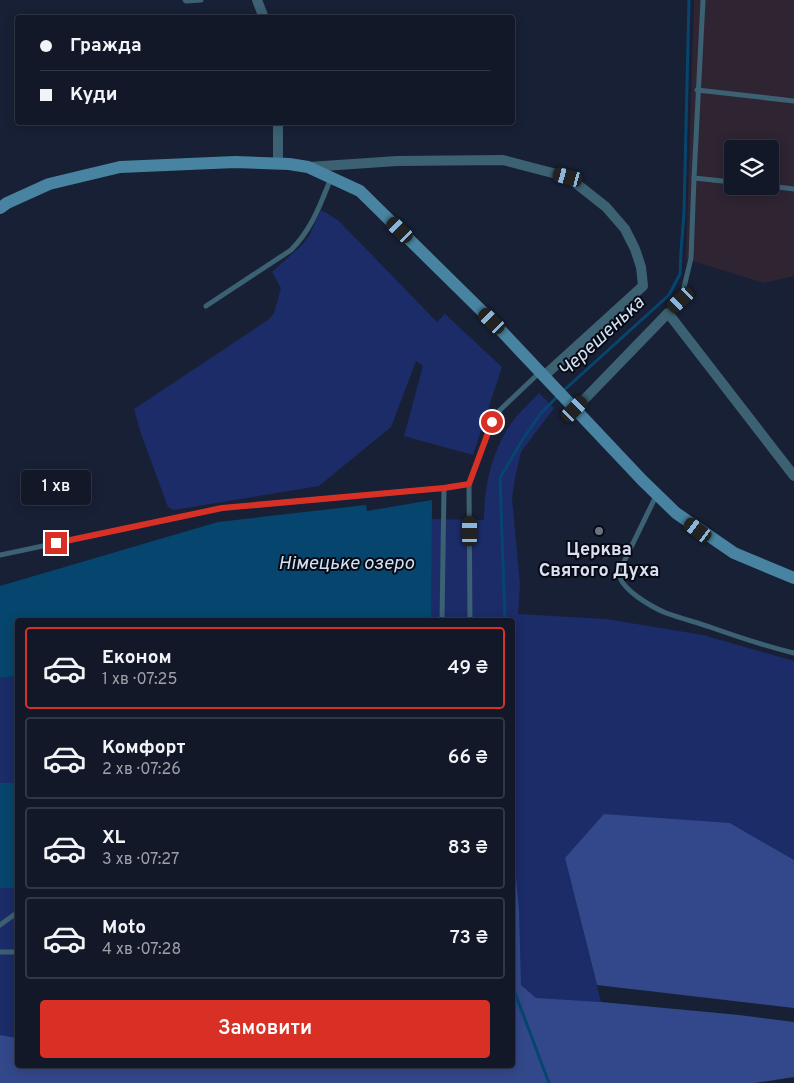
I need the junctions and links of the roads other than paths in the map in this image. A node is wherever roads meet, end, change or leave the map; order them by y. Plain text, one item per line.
1 (185, 0) edge
2 (201, 0) edge
3 (257, 0) edge
4 (703, 0) edge
5 (263, 15) edge
6 (697, 90) junction
7 (794, 101) edge
8 (278, 125) edge
9 (278, 164) junction
10 (308, 167) junction
11 (331, 178) junction
12 (694, 178) junction
13 (724, 181) edge
14 (779, 187) edge
15 (794, 188) edge
16 (0, 208) edge
17 (206, 306) dead end
18 (668, 313) junction
19 (545, 378) junction
20 (571, 404) junction
21 (794, 476) edge
22 (469, 484) junction
23 (444, 488) junction
24 (656, 495) junction
25 (0, 555) edge
26 (794, 578) edge
27 (442, 618) edge
28 (470, 618) edge
29 (794, 654) edge
30 (15, 914) edge
31 (0, 925) edge
32 (0, 952) edge
33 (15, 952) edge

1 - 2 lane
3 - 5 street
4 - 6 lane
6 - 7 lane
6 - 12 lane
8 - 9 street
9 - 10 street
9 - 16 street
10 - 11 street
10 - 19 street
11 - 17 lane
11 - 19 street
12 - 13 lane
12 - 18 lane
14 - 15 lane
18 - 20 street
18 - 21 street
19 - 20 street
19 - 22 lane
20 - 24 street
22 - 23 lane
22 - 28 lane
23 - 25 lane
23 - 27 lane
24 - 26 street
24 - 29 lane
30 - 31 lane
32 - 33 lane

